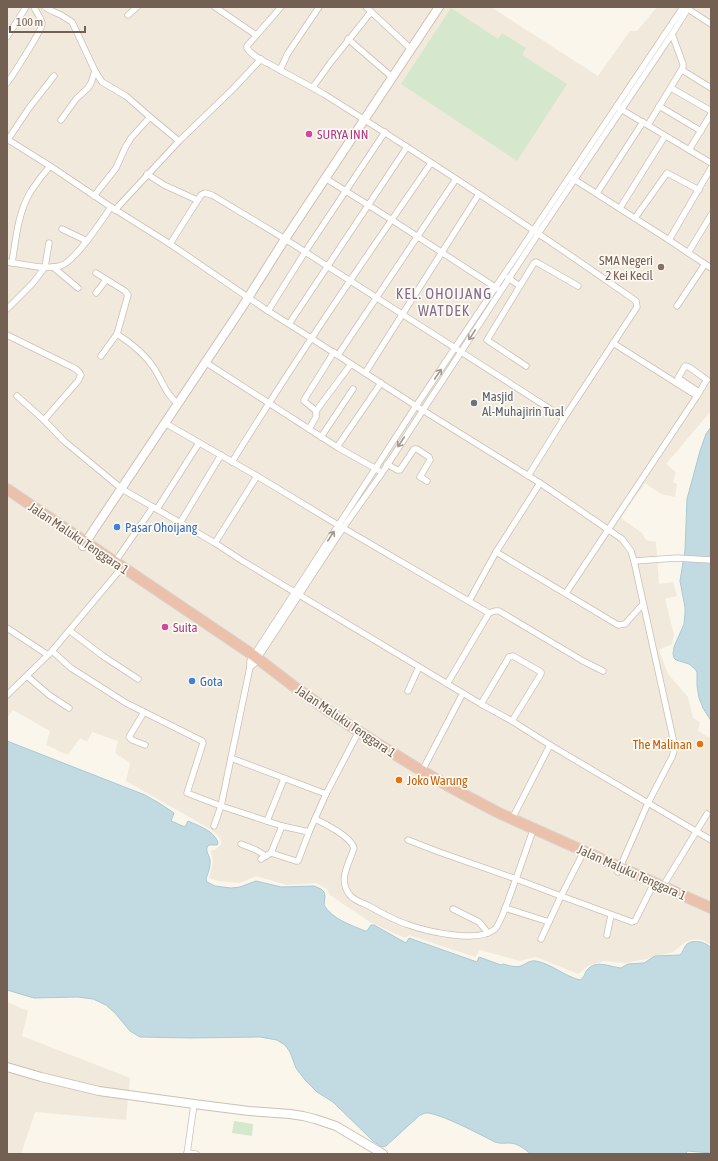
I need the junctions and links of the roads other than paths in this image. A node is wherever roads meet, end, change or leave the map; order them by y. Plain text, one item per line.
1 (26, 7) edge
2 (34, 7) edge
3 (45, 7) edge
4 (138, 7) edge
5 (215, 7) edge
6 (280, 7) edge
7 (319, 7) edge
8 (366, 7) edge
9 (439, 7) edge
10 (686, 7) edge
11 (372, 12) junction
12 (128, 15) dead end
13 (711, 24) edge
14 (672, 34) junction
15 (256, 35) junction
16 (7, 37) edge
17 (348, 39) junction
18 (411, 49) junction
19 (261, 59) junction
20 (280, 70) junction
21 (682, 70) junction
22 (95, 71) junction
23 (54, 76) dead end
24 (392, 77) junction
25 (101, 80) junction
26 (7, 83) edge
27 (91, 83) junction
28 (313, 87) junction
29 (670, 88) junction
30 (711, 88) edge
31 (660, 106) junction
32 (619, 108) junction
33 (711, 113) edge
34 (150, 117) junction
35 (61, 120) dead end
36 (365, 120) junction
37 (645, 123) junction
38 (701, 131) junction
39 (385, 132) junction
40 (665, 136) junction
41 (7, 140) edge
42 (179, 141) junction
43 (407, 146) junction
44 (689, 150) junction
45 (431, 163) junction
46 (711, 163) edge
47 (50, 166) junction
48 (711, 168) edge
49 (147, 174) junction
50 (325, 178) junction
51 (572, 178) junction
52 (456, 179) junction
53 (346, 190) junction
54 (699, 190) junction
55 (597, 193) junction
56 (480, 194) junction
57 (94, 196) junction
58 (197, 200) junction
59 (368, 205) junction
60 (620, 208) junction
61 (113, 209) junction
62 (711, 215) edge
63 (636, 218) junction
64 (392, 220) junction
65 (62, 229) dead end
66 (536, 232) junction
67 (418, 236) junction
68 (285, 240) junction
69 (669, 240) junction
70 (87, 241) junction
71 (49, 243) dead end
72 (170, 244) junction
73 (305, 252) junction
74 (441, 252) junction
75 (688, 253) junction
76 (10, 262) edge
77 (705, 264) junction
78 (326, 266) junction
79 (45, 267) junction
80 (53, 267) junction
81 (711, 268) edge
82 (96, 273) dead end
83 (508, 278) junction
84 (106, 280) junction
85 (350, 281) junction
86 (520, 286) junction
87 (578, 286) dead end
88 (78, 288) dead end
89 (498, 289) junction
90 (96, 293) dead end
91 (248, 298) junction
92 (375, 298) junction
93 (677, 306) dead end
94 (7, 309) edge
95 (268, 311) junction
96 (402, 314) junction
97 (289, 324) junction
98 (117, 334) junction
99 (7, 335) edge
100 (311, 338) junction
101 (613, 343) junction
102 (455, 348) junction
103 (460, 352) junction
104 (336, 354) junction
105 (101, 356) dead end
106 (205, 362) junction
107 (351, 364) junction
108 (526, 366) dead end
109 (365, 373) junction
110 (381, 383) junction
111 (353, 389) dead end
112 (698, 394) junction
113 (17, 396) dead end
114 (178, 404) junction
115 (268, 404) junction
116 (416, 406) junction
117 (423, 410) junction
118 (316, 411) junction
119 (564, 418) junction
120 (44, 420) junction
121 (165, 423) junction
122 (309, 429) junction
123 (321, 437) junction
124 (199, 443) junction
125 (338, 448) junction
126 (221, 455) junction
127 (232, 462) junction
128 (387, 464) junction
129 (376, 469) junction
130 (382, 472) junction
131 (257, 476) junction
132 (528, 476) junction
133 (427, 481) dead end
134 (540, 483) junction
135 (122, 488) junction
136 (7, 489) edge
137 (7, 495) edge
138 (155, 508) junction
139 (180, 522) junction
140 (340, 527) junction
141 (609, 530) junction
142 (214, 543) junction
143 (85, 544) junction
144 (496, 552) junction
145 (711, 560) edge
146 (634, 561) junction
147 (117, 566) junction
148 (566, 593) junction
149 (297, 594) junction
150 (469, 602) junction
151 (643, 604) junction
152 (489, 613) junction
153 (7, 628) edge
154 (70, 631) junction
155 (50, 653) junction
156 (253, 661) junction
157 (419, 667) junction
158 (603, 671) dead end
159 (27, 676) junction
160 (138, 679) dead end
161 (447, 684) junction
162 (408, 691) dead end
163 (463, 693) junction
164 (7, 695) edge
165 (481, 704) junction
166 (69, 708) dead end
167 (144, 712) junction
168 (512, 721) junction
169 (358, 733) junction
170 (145, 745) dead end
171 (550, 745) junction
172 (231, 758) junction
173 (422, 771) junction
174 (284, 779) junction
175 (326, 794) junction
176 (648, 803) junction
177 (221, 806) junction
178 (707, 814) dead end
179 (315, 819) junction
180 (512, 819) junction
181 (267, 821) junction
182 (214, 826) dead end
183 (282, 826) junction
184 (310, 832) junction
185 (696, 832) junction
186 (532, 833) junction
187 (408, 840) dead end
188 (711, 840) edge
189 (241, 844) dead end
190 (582, 855) junction
191 (266, 856) junction
192 (620, 870) junction
193 (516, 879) junction
194 (663, 886) junction
195 (652, 887) junction
196 (561, 896) junction
197 (505, 908) junction
198 (711, 908) edge
199 (453, 909) dead end
200 (611, 914) junction
201 (711, 914) edge
202 (549, 922) junction
203 (488, 933) junction
204 (607, 935) dead end
205 (541, 940) dead end
206 (7, 1067) edge
207 (194, 1104) junction
208 (187, 1153) edge
209 (196, 1154) edge
210 (383, 1154) edge

1 - 16 street
2 - 26 street
3 - 22 street
4 - 12 street
5 - 15 street
6 - 15 street
7 - 20 street
8 - 11 street
9 - 18 street
10 - 13 street
10 - 14 street
10 - 32 street
11 - 17 street
11 - 18 street
14 - 21 street
14 - 32 street
15 - 19 street
17 - 24 street
17 - 28 street
18 - 24 street
19 - 20 street
19 - 42 street
20 - 28 street
21 - 29 street
21 - 30 street
22 - 25 street
22 - 27 street
23 - 41 street
24 - 36 street
25 - 27 street
25 - 34 street
27 - 35 street
28 - 36 street
29 - 31 street
29 - 33 street
31 - 37 street
31 - 38 street
32 - 37 street
32 - 51 street
33 - 38 street
34 - 42 street
34 - 57 street
36 - 39 street
36 - 50 street
37 - 40 street
37 - 55 street
38 - 44 street
39 - 43 street
39 - 53 street
40 - 44 street
40 - 60 street
41 - 47 street
42 - 49 street
43 - 45 street
43 - 59 street
44 - 46 street
45 - 52 street
45 - 64 street
47 - 57 street
47 - 76 street
48 - 54 street
49 - 58 street
49 - 61 street
50 - 53 street
50 - 68 street
51 - 55 street
51 - 66 street
52 - 56 street
52 - 67 street
53 - 59 street
53 - 73 street
54 - 63 street
54 - 69 street
55 - 60 street
56 - 66 street
56 - 74 street
57 - 61 street
58 - 68 street
58 - 72 street
59 - 64 street
59 - 78 street
60 - 63 street
61 - 70 street
61 - 72 street
62 - 75 street
63 - 69 street
64 - 67 street
64 - 85 street
65 - 70 street
66 - 83 street
66 - 89 street
66 - 101 street
67 - 74 street
67 - 92 street
68 - 73 street
68 - 91 street
69 - 75 street
70 - 80 street
71 - 79 street
72 - 91 street
73 - 78 street
73 - 95 street
74 - 89 street
74 - 96 street
75 - 77 street
76 - 79 street
77 - 81 street
77 - 93 street
78 - 85 street
78 - 97 street
79 - 80 street
79 - 94 street
80 - 88 street
82 - 84 street
83 - 86 street
83 - 89 street
84 - 90 street
84 - 98 street
85 - 92 street
85 - 100 street
86 - 87 street
86 - 108 street
89 - 102 street
89 -> 103 street
91 - 95 street
91 - 106 street
92 - 96 street
92 - 104 street
95 - 97 street
96 - 102 street
96 - 109 street
97 - 100 street
98 - 105 street
98 - 114 street
99 - 120 street
100 - 104 street
100 - 115 street
101 - 112 street
101 - 119 street
102 - 103 street
116 -> 102 street
103 - 117 street
103 - 119 street
104 - 107 street
104 - 118 street
106 - 114 street
106 - 115 street
107 - 109 street
107 - 118 street
109 - 110 street
110 - 116 street
110 - 125 street
111 - 123 street
112 - 112 street
112 - 141 street
113 - 120 street
114 - 121 street
115 - 122 street
115 - 127 street
116 - 117 street
116 - 129 street
117 -> 128 street
117 - 132 street
118 - 122 street
119 - 132 street
120 - 135 street
121 - 124 street
121 - 135 street
122 - 123 street
123 - 125 street
124 - 126 street
124 - 138 street
125 - 129 street
126 - 127 street
126 - 139 street
127 - 131 street
128 - 130 street
128 - 133 street
129 - 130 street
129 - 140 street
130 - 140 street
131 - 140 street
131 - 142 street
132 - 134 street
134 - 141 street
134 - 144 street
135 - 138 street
135 - 143 street
136 - 143 highway, Jalan Maluku Tenggara 1
137 - 143 highway, Jalan Maluku Tenggara 1
138 - 139 street
138 - 147 street
139 - 142 street
140 - 149 street
140 - 150 street
141 - 146 street
141 - 148 street
142 - 149 street
143 - 147 highway, Jalan Maluku Tenggara 1
144 - 148 street
144 - 150 street
145 - 146 street
146 - 151 street
147 - 154 street
147 - 156 highway, Jalan Maluku Tenggara 1
148 - 151 street
149 - 156 street
149 - 157 street
150 - 152 street
151 - 176 street
152 - 158 street
152 - 161 street
153 - 155 street
154 - 155 street
154 - 160 street
155 - 159 street
155 - 167 street
156 - 169 highway, Jalan Maluku Tenggara 1
156 - 172 street
157 - 161 street
157 - 162 street
159 - 164 street
159 - 166 street
161 - 163 street
163 - 165 street
163 - 173 street
165 - 168 street
165 - 168 street
167 - 170 street
167 - 177 street
168 - 171 street
169 - 173 highway, Jalan Maluku Tenggara 1
169 - 175 street
169 - 186 highway, Jalan Maluku Tenggara 1
171 - 176 street
171 - 180 street
172 - 174 street
172 - 177 street
173 - 180 highway, Jalan Maluku Tenggara 1
174 - 175 street
174 - 181 street
175 - 179 street
176 - 185 street
176 - 192 street
177 - 181 street
177 - 182 street
178 - 185 street
179 - 184 street
179 - 203 street
180 - 192 highway, Jalan Maluku Tenggara 1
181 - 183 street
183 - 184 street
183 - 191 street
184 - 191 street
185 - 188 street
185 - 194 street
186 - 190 highway, Jalan Maluku Tenggara 1
186 - 193 street
187 - 193 street
189 - 191 street
190 - 192 highway, Jalan Maluku Tenggara 1
190 - 196 street
192 - 194 highway, Jalan Maluku Tenggara 1
192 - 195 highway, Jalan Maluku Tenggara 1
193 - 196 street
193 - 197 street
194 - 198 highway, Jalan Maluku Tenggara 1
195 - 200 street
195 - 201 highway, Jalan Maluku Tenggara 1
196 - 200 street
196 - 202 street
197 - 202 street
197 - 203 street
199 - 203 street
200 - 204 street
202 - 205 street
206 - 207 street
207 - 208 street
207 - 210 street
208 - 209 street

